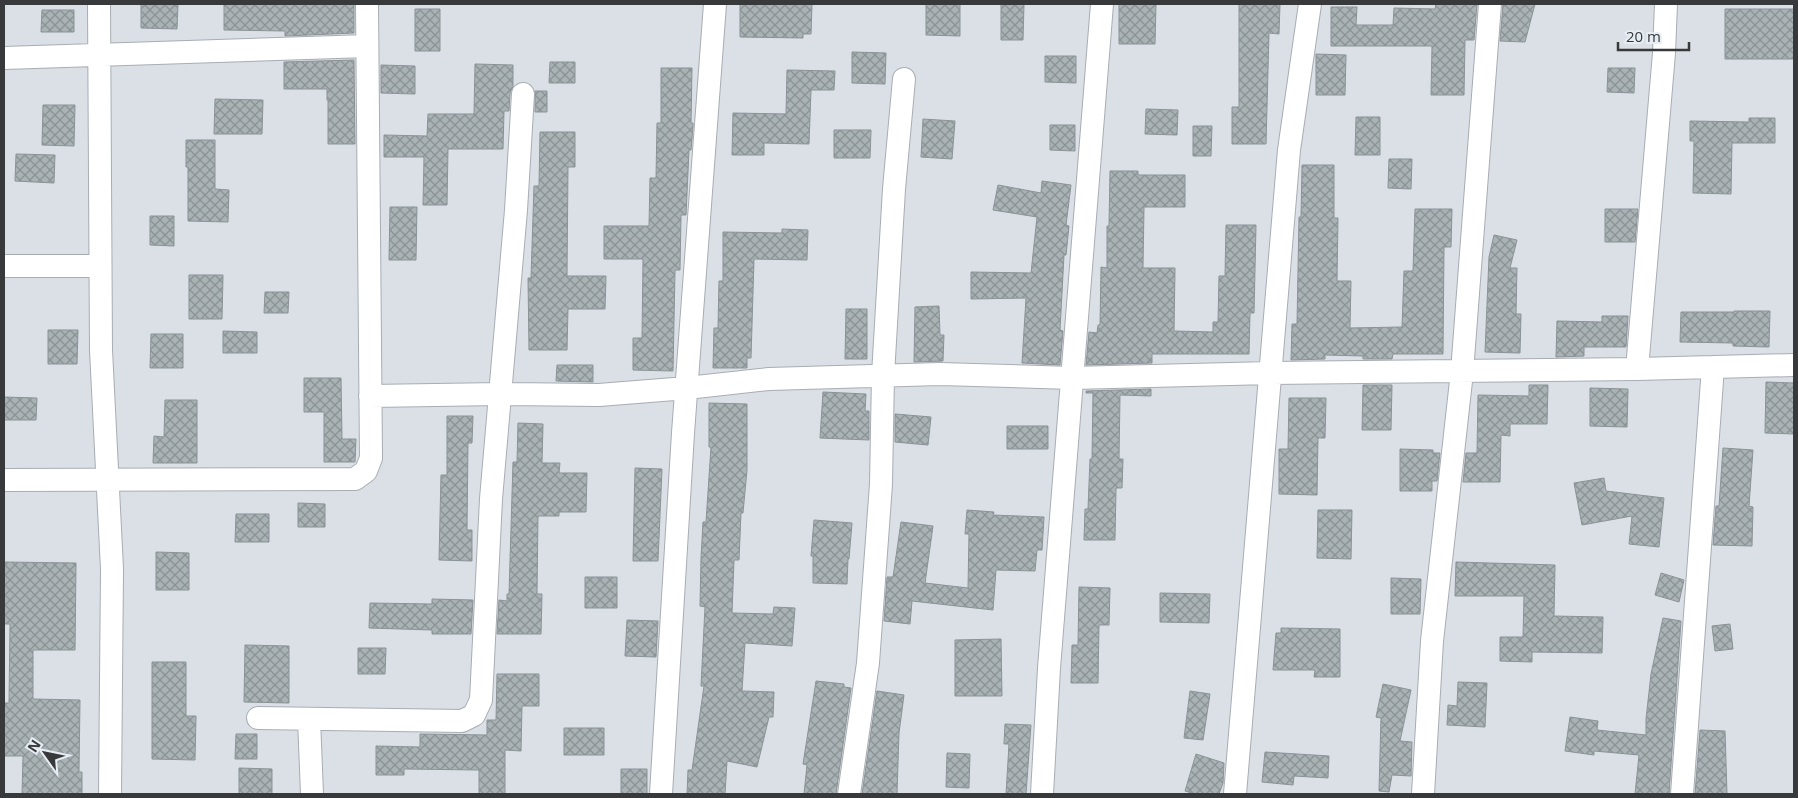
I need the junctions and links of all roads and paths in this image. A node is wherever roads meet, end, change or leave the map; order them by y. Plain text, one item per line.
1 (99, 4) edge
2 (367, 4) edge
3 (715, 4) edge
4 (1102, 4) edge
5 (1310, 4) edge
6 (1490, 4) edge
7 (1666, 4) edge
8 (367, 46) junction
9 (98, 54) junction
10 (4, 58) edge
11 (904, 79) dead end
12 (523, 94) dead end
13 (4, 266) edge
14 (100, 266) junction
15 (1794, 366) edge
16 (1713, 367) junction
17 (1637, 369) junction
18 (1270, 372) junction
19 (1462, 372) junction
20 (883, 375) junction
21 (1072, 378) junction
22 (687, 388) junction
23 (500, 394) junction
24 (370, 396) junction
25 (107, 479) junction
26 (4, 480) edge
27 (258, 718) dead end
28 (309, 719) junction
29 (110, 794) edge
30 (312, 794) edge
31 (660, 794) edge
32 (849, 794) edge
33 (1042, 794) edge
34 (1235, 794) edge
35 (1423, 794) edge
36 (1682, 794) edge

1 - 9 street
2 - 8 street
3 - 22 street
4 - 21 street
5 - 18 street
6 - 19 street
7 - 17 street
8 - 9 street
8 - 24 street
9 - 10 street
9 - 14 street
11 - 20 street
12 - 23 street
13 - 14 street
14 - 25 street
15 - 16 street
16 - 17 street
16 - 36 street
17 - 19 street
18 - 19 street
18 - 21 street
18 - 34 street
19 - 35 street
20 - 21 street
20 - 22 street
20 - 32 street
21 - 33 street
22 - 23 street
22 - 31 street
23 - 24 street
23 - 28 street
24 - 25 street
25 - 26 street
25 - 29 street
27 - 28 street
28 - 30 street

